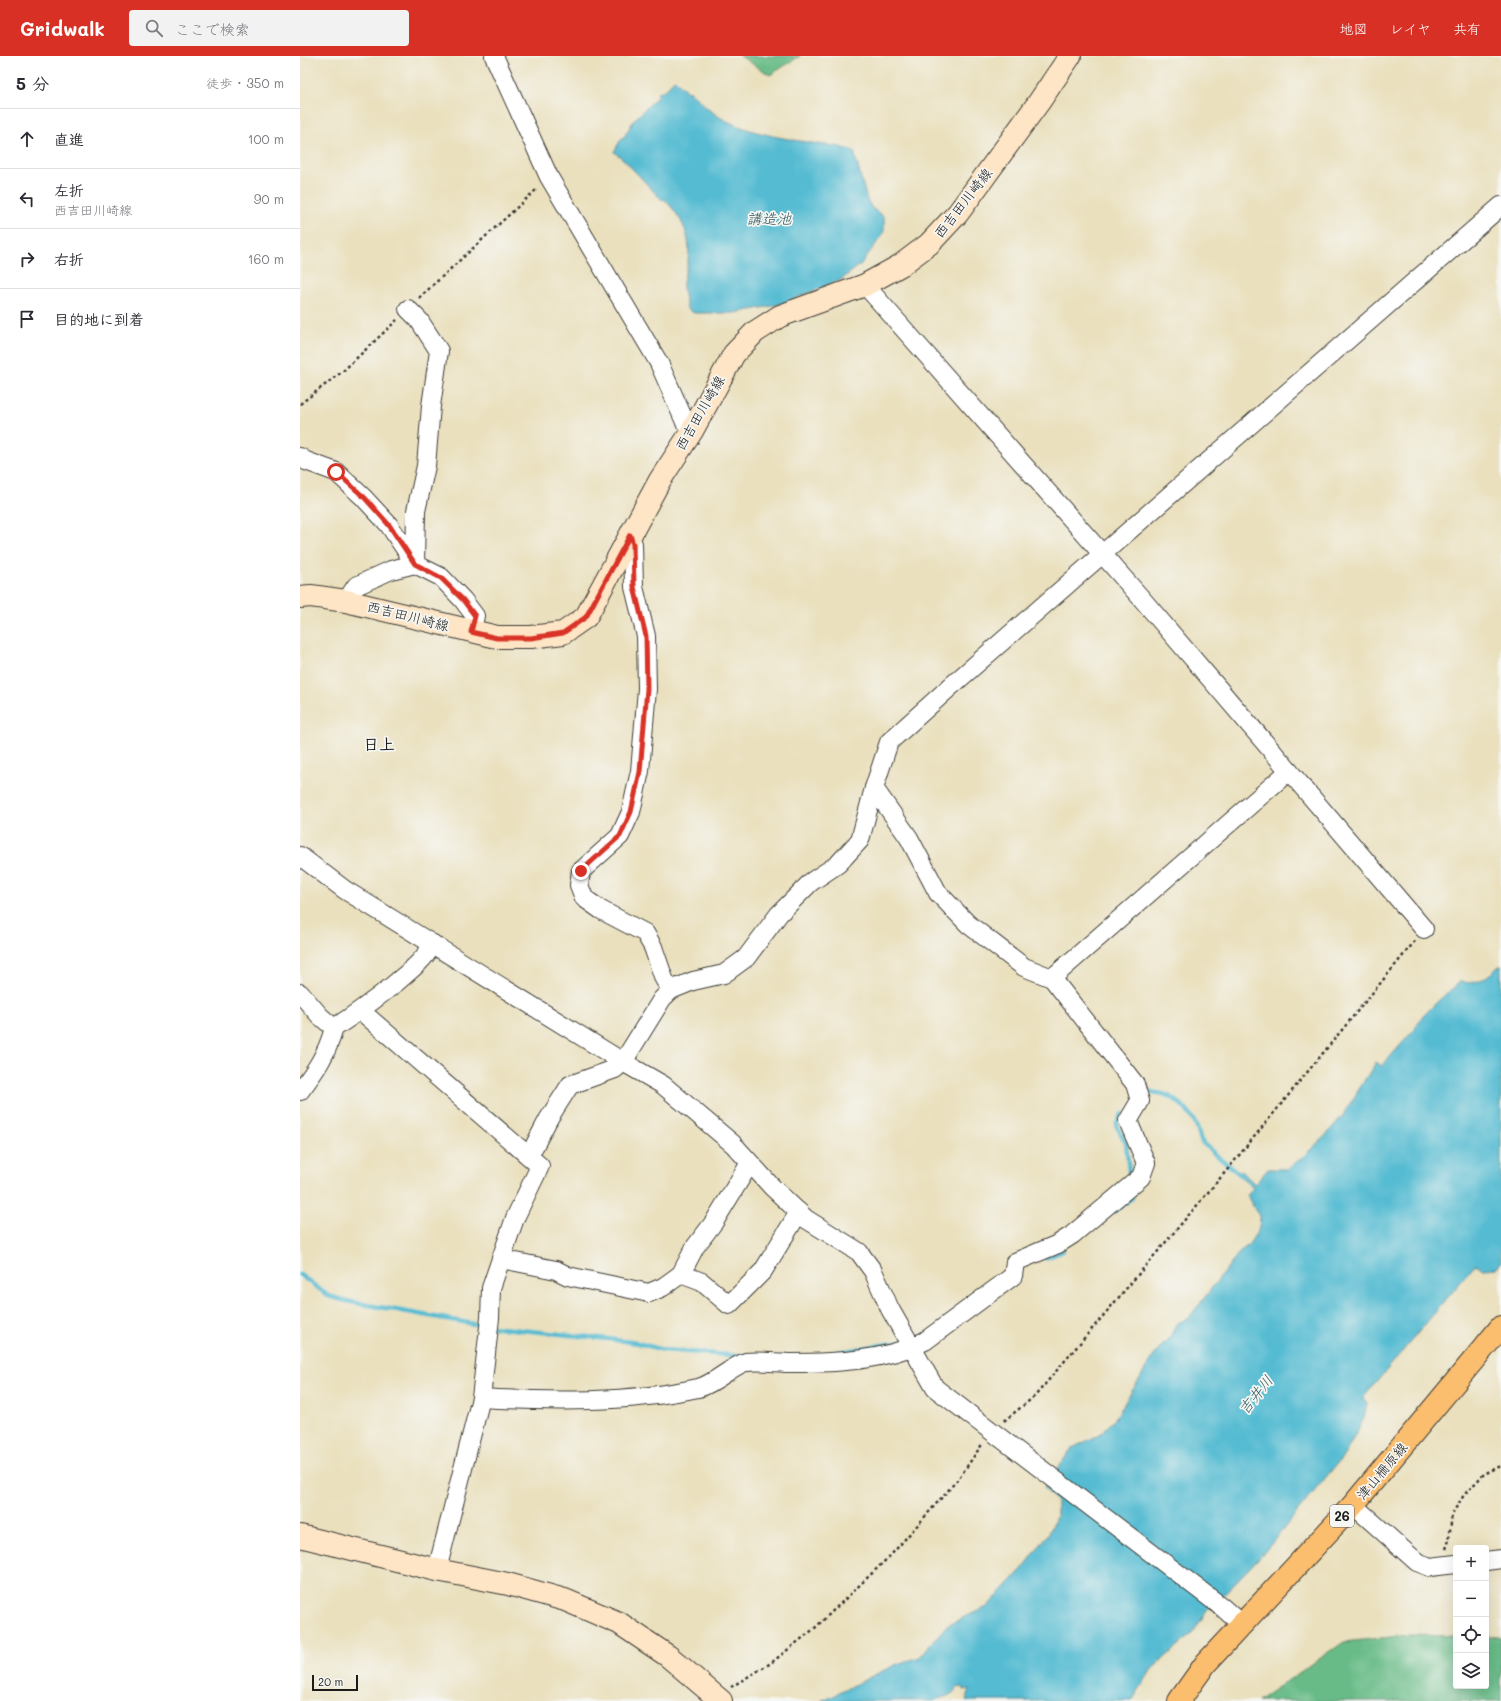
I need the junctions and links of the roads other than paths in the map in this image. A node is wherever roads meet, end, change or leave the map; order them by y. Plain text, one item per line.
1 (494, 56) edge
2 (1070, 56) edge
3 (1501, 206) edge
4 (865, 285) junction
5 (408, 310) road end
6 (692, 431) junction
7 (300, 457) edge
8 (630, 535) junction
9 (1102, 554) junction
10 (415, 564) junction
11 (300, 597) edge
12 (346, 601) junction
13 (471, 632) junction
14 (1289, 771) junction
15 (874, 788) junction
16 (300, 856) edge
17 (1424, 930) road end
18 (433, 944) junction
19 (1052, 978) junction
20 (671, 990) junction
21 (300, 993) edge
22 (360, 1011) junction
23 (334, 1028) junction
24 (622, 1062) junction
25 (300, 1091) edge
26 (529, 1156) junction
27 (750, 1163) junction
28 (799, 1212) junction
29 (501, 1259) junction
30 (681, 1274) junction
31 (1501, 1327) edge
32 (911, 1348) junction
33 (481, 1398) junction
34 (1353, 1505) junction
35 (300, 1536) edge
36 (1501, 1559) edge
37 (1489, 1561) edge
38 (1448, 1565) edge
39 (437, 1570) junction
40 (1241, 1624) junction
41 (718, 1698) edge
42 (1179, 1701) edge

1 - 6 street
2 - 4 main road, 西吉田川崎線
3 - 9 street
4 - 6 main road, 西吉田川崎線
4 - 9 street
5 - 10 street
6 - 8 main road, 西吉田川崎線
7 - 10 street
8 - 13 main road, 西吉田川崎線
8 - 20 street
9 - 14 street
9 - 15 street
10 - 12 street
10 - 13 street
11 - 12 main road, 西吉田川崎線
12 - 13 main road, 西吉田川崎線
14 - 17 street
14 - 19 street
15 - 19 street
15 - 20 street
16 - 18 street
18 - 22 street
18 - 24 street
19 - 32 street
20 - 24 street
21 - 23 street
22 - 23 street
22 - 26 street
23 - 25 street
24 - 26 street
24 - 27 street
26 - 29 street
27 - 28 street
27 - 30 street
28 - 30 street
28 - 32 street
29 - 30 street
29 - 33 street
31 - 34 main road, 津山柵原線 / 26
32 - 33 street
32 - 40 street
33 - 39 street
34 - 38 street
34 - 40 main road, 津山柵原線 / 26
35 - 39 main road
36 - 37 street
39 - 41 main road
40 - 42 main road, 津山柵原線 / 26

